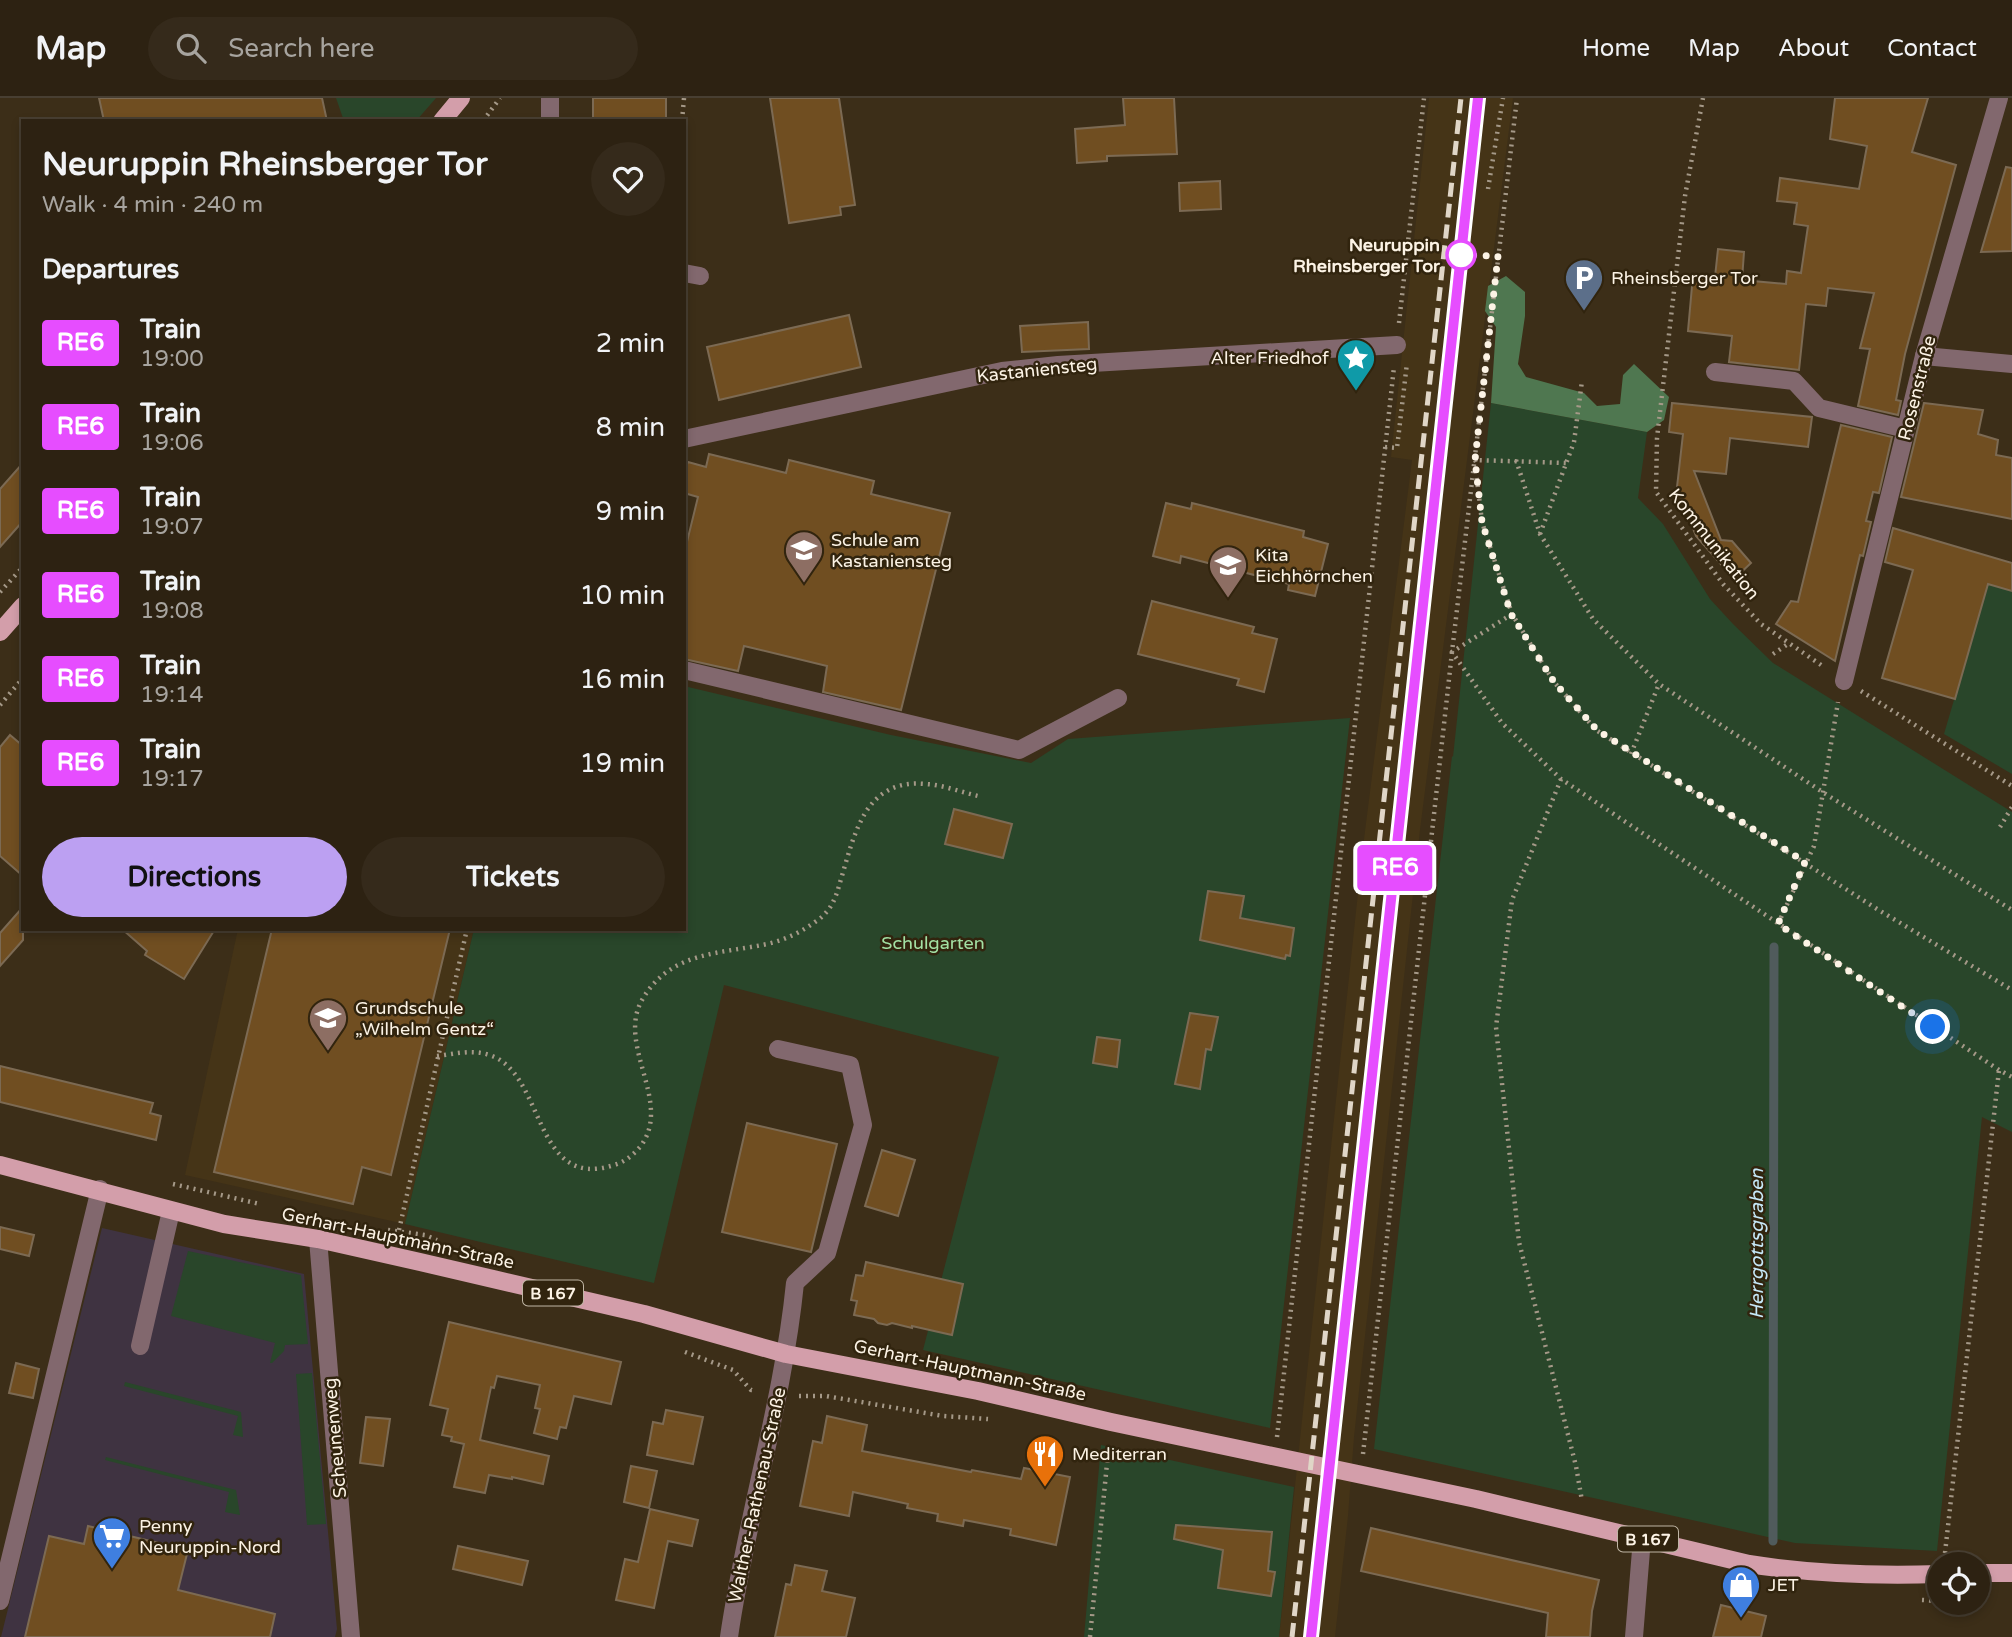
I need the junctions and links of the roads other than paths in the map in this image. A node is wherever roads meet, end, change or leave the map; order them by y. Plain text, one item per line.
1 (461, 98) edge
2 (550, 98) edge
3 (1999, 98) edge
4 (444, 119) edge
5 (550, 119) edge
6 (1397, 345) road end
7 (1924, 356) junction
8 (2012, 364) edge
9 (1715, 373) dead end
10 (1906, 429) junction
11 (686, 439) edge
12 (21, 608) edge
13 (0, 632) edge
14 (686, 670) edge
15 (1844, 681) road end
16 (1118, 698) dead end
17 (778, 1049) dead end
18 (0, 1165) edge
19 (100, 1189) junction
20 (170, 1211) junction
21 (318, 1239) junction
22 (140, 1346) dead end
23 (786, 1354) junction
24 (1642, 1538) junction
25 (1927, 1567) edge
26 (1990, 1573) edge
27 (2012, 1573) edge
28 (0, 1601) edge
29 (351, 1637) edge
30 (729, 1637) edge
31 (1634, 1637) edge

1 - 4 main road
2 - 5 street
3 - 7 street, Rosenstraße
6 - 11 street, Kastaniensteg
7 - 8 street
7 - 10 street, Rosenstraße
9 - 10 street
10 - 15 street, Rosenstraße
12 - 13 main road
14 - 16 street
17 - 23 street, Walther-Rathenau-Straße
18 - 19 main road, Gerhart-Hauptmann-Straße / B 167
19 - 20 main road, Gerhart-Hauptmann-Straße / B 167
19 - 28 street
20 - 21 main road, Gerhart-Hauptmann-Straße / B 167
20 - 22 street
21 - 23 main road, Gerhart-Hauptmann-Straße / B 167
21 - 29 street, Scheunenweg
23 - 24 main road, Gerhart-Hauptmann-Straße / B 167
23 - 30 street, Walther-Rathenau-Straße
24 - 25 main road, Gerhart-Hauptmann-Straße / B 167
24 - 31 street
26 - 27 main road

